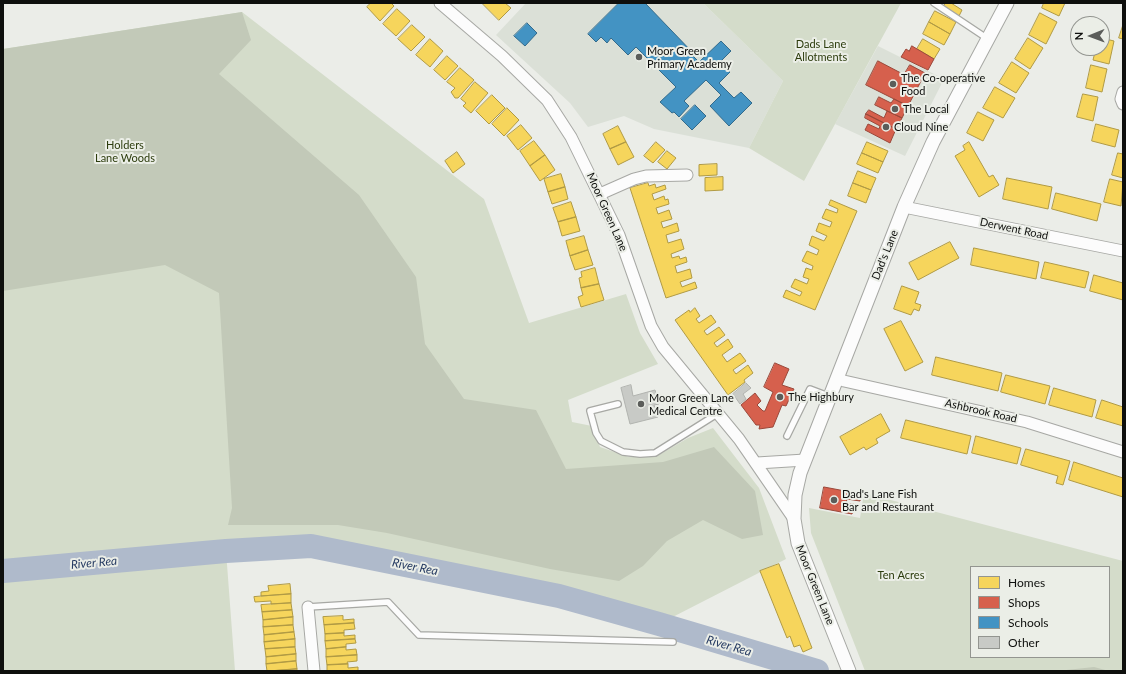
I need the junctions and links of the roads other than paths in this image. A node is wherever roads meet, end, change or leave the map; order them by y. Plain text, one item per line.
1 (440, 3) edge
2 (934, 3) edge
3 (1007, 3) edge
4 (988, 39) junction
5 (1123, 92) edge
6 (1123, 104) edge
7 (687, 175) dead end
8 (600, 194) junction
9 (904, 207) junction
10 (1123, 251) edge
11 (836, 378) junction
12 (831, 397) junction
13 (618, 404) dead end
14 (717, 414) junction
15 (787, 436) dead end
16 (1123, 452) edge
17 (805, 460) junction
18 (757, 463) junction
19 (794, 519) junction
20 (308, 607) joint
21 (673, 642) dead end
22 (849, 669) edge
23 (314, 671) edge

1 - 8 street, Moor Green Lane
2 - 4 lane
3 - 4 street, Dad's Lane
4 - 9 street, Dad's Lane
5 - 6 street
7 - 8 street
8 - 14 street, Moor Green Lane
9 - 10 street, Derwent Road
9 - 11 street, Dad's Lane
11 - 12 street, Dad's Lane
11 - 16 street, Ashbrook Road
12 - 15 lane
12 - 17 street, Dad's Lane
13 - 14 lane
14 - 18 street, Moor Green Lane
17 - 18 street
17 - 19 street, Dad's Lane
18 - 19 street, Moor Green Lane
19 - 22 street, Moor Green Lane
20 - 21 lane
20 - 23 street

